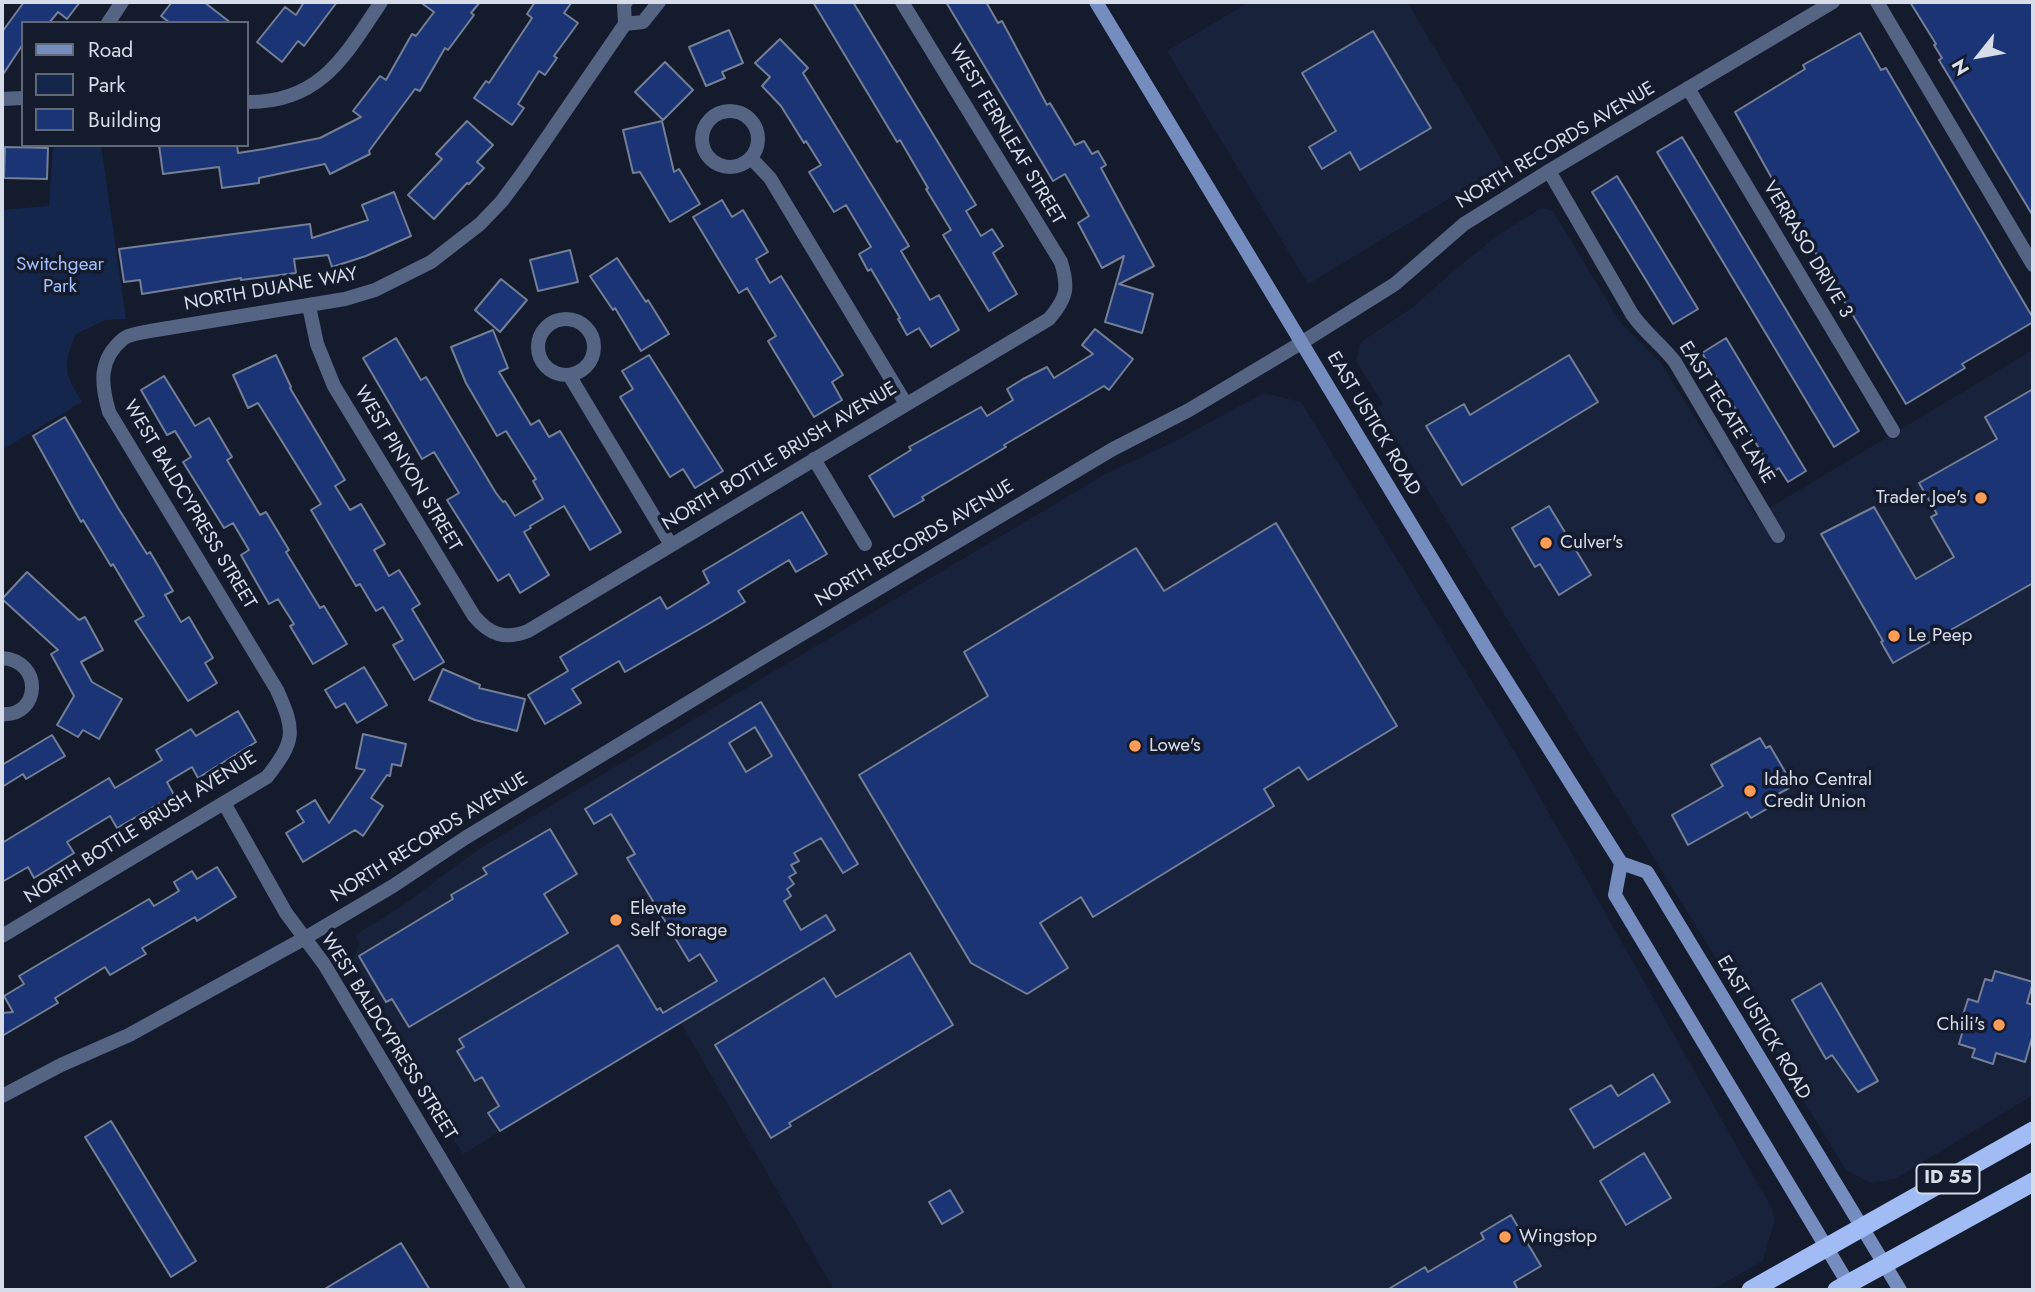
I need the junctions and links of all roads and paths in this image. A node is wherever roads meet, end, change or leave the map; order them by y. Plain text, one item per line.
1 (122, 2) edge
2 (381, 2) edge
3 (626, 2) edge
4 (659, 2) edge
5 (902, 2) edge
6 (1096, 2) edge
7 (1833, 2) edge
8 (1877, 2) edge
9 (109, 21) edge
10 (625, 24) junction
11 (1688, 88) junction
12 (21, 98) edge
13 (2, 99) edge
14 (248, 102) edge
15 (751, 159) junction
16 (1549, 171) junction
17 (2033, 265) edge
18 (1066, 292) joint
19 (309, 306) junction
20 (1301, 343) junction
21 (107, 359) joint
22 (569, 375) junction
23 (906, 404) junction
24 (1893, 431) dead end
25 (814, 459) junction
26 (1778, 537) dead end
27 (865, 544) dead end
28 (671, 545) junction
29 (499, 636) joint
30 (2, 658) edge
31 (2, 714) edge
32 (290, 743) joint
33 (224, 803) junction
34 (1620, 863) junction
35 (2, 936) edge
36 (305, 938) junction
37 (2, 1097) edge
38 (2033, 1131) edge
39 (2033, 1182) edge
40 (1862, 1227) junction
41 (1826, 1247) junction
42 (1885, 1263) junction
43 (1845, 1288) edge
44 (519, 1290) edge
45 (1751, 1290) edge
46 (1900, 1290) edge

1 - 9 street
2 - 14 street
3 - 10 street
4 - 10 street, NORTH DUANE WAY
5 - 18 street, WEST FERNLEAF STREET
6 - 20 main road, EAST USTICK ROAD
7 - 11 street, NORTH RECORDS AVENUE
8 - 17 street
10 - 19 street, NORTH DUANE WAY
11 - 16 street, NORTH RECORDS AVENUE
11 - 24 street, VERRASO DRIVE 3
12 - 13 street
15 - 15 street
15 - 23 street
16 - 20 street, NORTH RECORDS AVENUE
16 - 26 street, EAST TECATE LANE
18 - 23 street, NORTH BOTTLE BRUSH AVENUE
19 - 21 street, NORTH DUANE WAY
19 - 29 street, WEST PINYON STREET
20 - 34 main road, EAST USTICK ROAD
20 - 36 street, NORTH RECORDS AVENUE
21 - 32 street, WEST BALDCYPRESS STREET
22 - 22 street
22 - 28 street
23 - 25 street, NORTH BOTTLE BRUSH AVENUE
25 - 27 street
25 - 28 street, NORTH BOTTLE BRUSH AVENUE
28 - 29 street, NORTH BOTTLE BRUSH AVENUE
30 - 31 street
32 - 33 street, NORTH BOTTLE BRUSH AVENUE
33 - 35 street, NORTH BOTTLE BRUSH AVENUE
33 - 36 street, WEST BALDCYPRESS STREET
34 - 40 main road, EAST USTICK ROAD
34 - 41 main road
36 - 37 street, NORTH RECORDS AVENUE
36 - 44 street, WEST BALDCYPRESS STREET
38 - 40 highway, ID 55
39 - 42 highway, ID 55
40 - 41 highway, ID 55
40 - 42 main road, EAST USTICK ROAD
41 - 43 main road
41 - 45 highway, ID 55
42 - 43 highway, ID 55
42 - 46 main road

